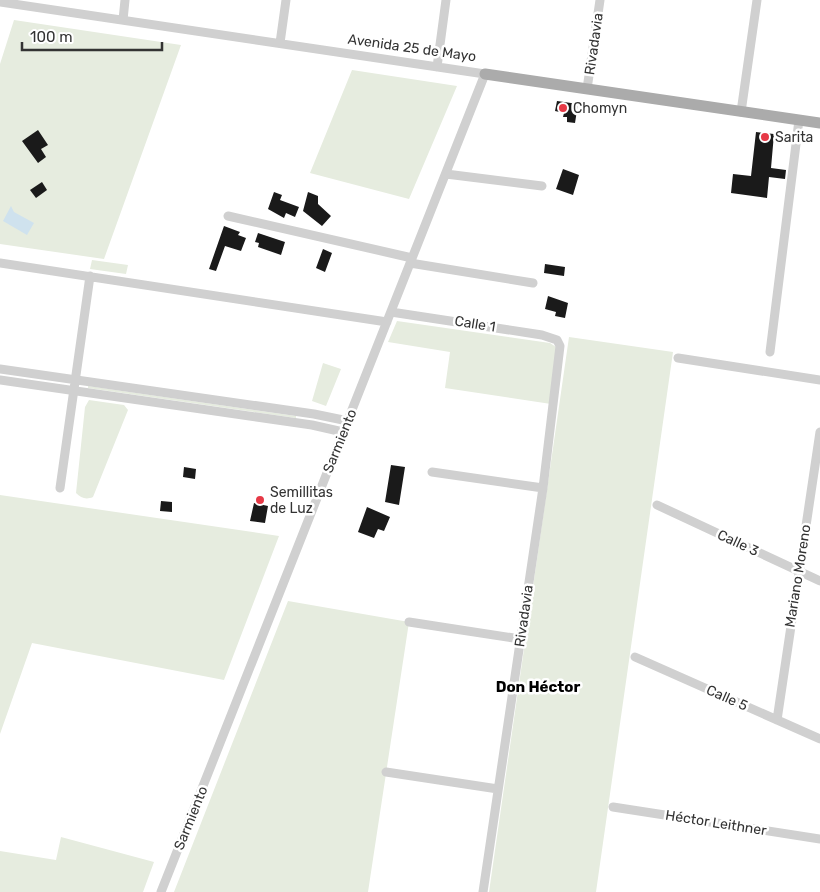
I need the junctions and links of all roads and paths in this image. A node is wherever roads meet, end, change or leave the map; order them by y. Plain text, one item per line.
1 (125, 0) edge
2 (286, 0) edge
3 (446, 0) edge
4 (600, 0) edge
5 (757, 0) edge
6 (0, 2) edge
7 (123, 20) junction
8 (280, 43) junction
9 (437, 67) junction
10 (485, 74) junction
11 (587, 89) junction
12 (741, 112) junction
13 (799, 120) junction
14 (820, 123) edge
15 (446, 174) junction
16 (542, 186) dead end
17 (228, 216) dead end
18 (411, 261) junction
19 (0, 263) edge
20 (90, 276) junction
21 (533, 283) dead end
22 (391, 312) junction
23 (387, 322) junction
24 (557, 340) joint
25 (770, 352) dead end
26 (678, 358) dead end
27 (0, 369) edge
28 (0, 380) edge
29 (76, 380) junction
30 (820, 380) edge
31 (74, 391) junction
32 (306, 412) junction
33 (348, 421) junction
34 (304, 424) junction
35 (343, 432) junction
36 (820, 437) edge
37 (432, 472) dead end
38 (60, 488) dead end
39 (543, 488) junction
40 (657, 505) dead end
41 (799, 572) junction
42 (820, 581) edge
43 (409, 622) dead end
44 (520, 639) junction
45 (635, 656) dead end
46 (777, 720) junction
47 (820, 739) edge
48 (386, 772) dead end
49 (498, 789) junction
50 (613, 807) dead end
51 (820, 839) edge
52 (162, 892) edge
53 (483, 892) edge

1 - 7 street
2 - 8 street
3 - 9 street
4 - 11 street, Rivadavia
5 - 12 street
6 - 7 street, Avenida 25 de Mayo
7 - 8 street, Avenida 25 de Mayo
8 - 9 street, Avenida 25 de Mayo
9 - 10 street, Avenida 25 de Mayo
10 - 11 main road, Avenida 25 de Mayo
10 - 15 street, Sarmiento
11 - 12 main road, Avenida 25 de Mayo
12 - 13 main road, Avenida 25 de Mayo
13 - 14 main road, Avenida 25 de Mayo
13 - 25 street
15 - 16 street
15 - 18 street, Sarmiento
17 - 18 street
18 - 21 street
18 - 22 street, Sarmiento
19 - 20 street
20 - 23 street
20 - 29 street
22 - 23 street, Sarmiento
22 - 24 street, Calle 1
23 - 33 street, Sarmiento
24 - 39 street, Rivadavia
26 - 30 street
27 - 29 street
28 - 31 street
29 - 31 street
29 - 32 street
31 - 34 street
31 - 38 street
32 - 33 street
32 - 34 street
33 - 35 street, Sarmiento
34 - 35 street
35 - 52 street, Sarmiento
36 - 41 street, Mariano Moreno
37 - 39 street
39 - 44 street, Rivadavia
40 - 41 street, Calle 3
41 - 42 street, Calle 3
41 - 46 street, Mariano Moreno
43 - 44 street
44 - 49 street, Rivadavia
45 - 46 street, Calle 5
46 - 47 street, Calle 5
48 - 49 street
49 - 53 street, Rivadavia
50 - 51 street, Héctor Leithner

